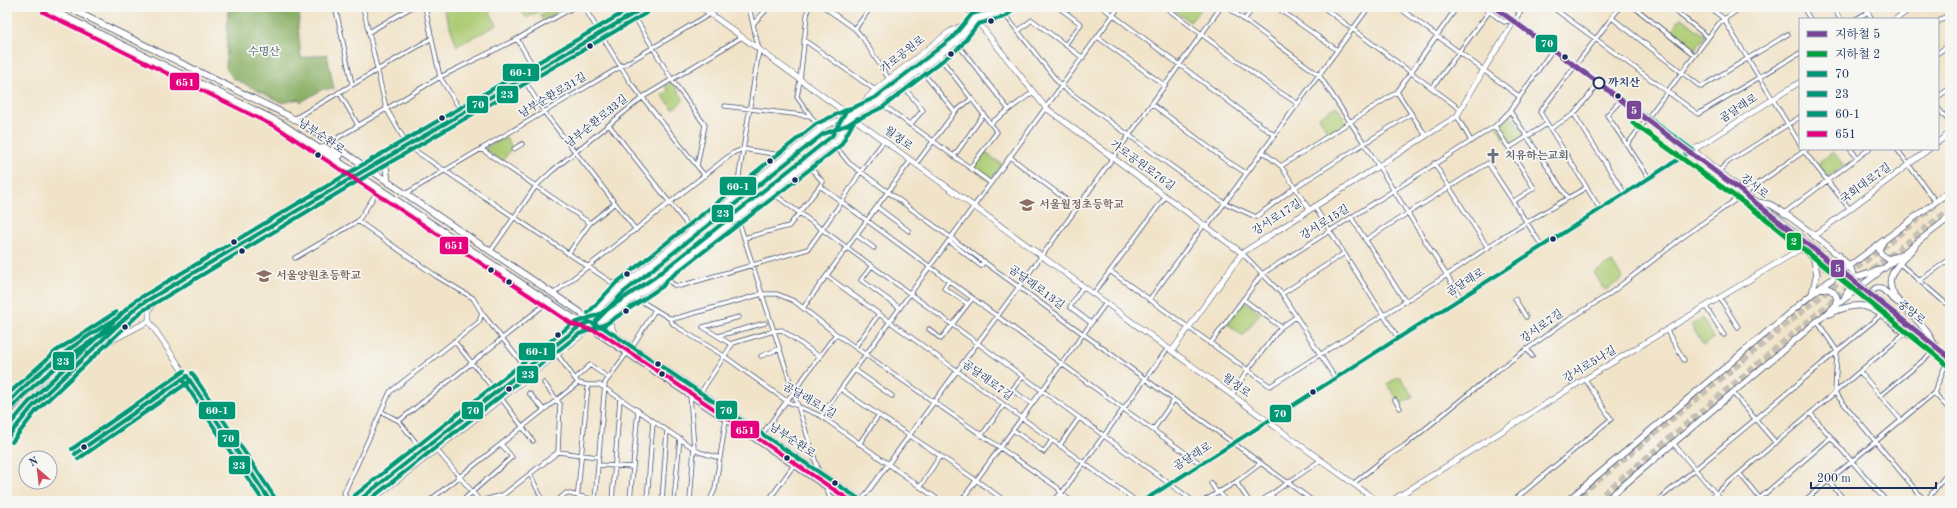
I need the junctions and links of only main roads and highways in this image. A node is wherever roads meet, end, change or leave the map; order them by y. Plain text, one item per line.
1 (46, 7) edge
2 (68, 7) edge
3 (645, 7) edge
4 (319, 149) junction
5 (342, 152) junction
6 (391, 156) junction
7 (367, 169) junction
8 (358, 175) junction
9 (388, 183) junction
10 (396, 189) junction
11 (380, 190) junction
12 (1950, 191) edge
13 (1950, 218) edge
14 (1886, 238) junction
15 (1922, 239) junction
16 (1839, 255) junction
17 (1900, 255) junction
18 (1814, 259) junction
19 (1848, 264) junction
20 (1884, 267) junction
21 (1826, 268) junction
22 (1837, 276) junction
23 (1853, 278) junction
24 (1820, 288) junction
25 (165, 290) road end
26 (1812, 294) junction
27 (1843, 300) junction
28 (1897, 302) junction
29 (1834, 307) junction
30 (1880, 312) junction
31 (1820, 319) junction
32 (589, 322) junction
33 (1630, 477) junction
34 (1608, 500) edge
35 (848, 501) edge
36 (861, 501) edge
37 (1567, 501) edge
38 (1600, 501) edge

1 - 4 main road, 남부순환로
2 - 5 main road, 남부순환로
3 - 6 main road
4 - 5 main road
4 - 8 main road, 남부순환로
5 - 7 main road, 남부순환로
6 - 7 main road
6 - 9 main road
7 - 8 main road
7 - 9 main road, 남부순환로
8 - 11 main road, 남부순환로
8 - 25 main road
9 - 10 main road, 남부순환로
10 - 11 main road
10 - 32 main road, 남부순환로
11 - 32 main road, 남부순환로
12 - 14 main road
13 - 15 main road
14 - 17 main road
14 - 19 main road
15 - 17 main road
15 - 28 main road
16 - 18 main road
16 - 19 main road
16 - 21 main road
17 - 20 main road
18 - 21 main road
18 - 26 main road
19 - 22 main road
19 - 23 main road
20 - 23 main road
20 - 27 main road
21 - 22 main road
22 - 23 main road
22 - 24 main road
23 - 27 main road
24 - 26 main road
24 - 29 main road
26 - 37 main road
27 - 29 main road
28 - 30 main road
28 - 30 main road
29 - 31 main road
30 - 31 main road
31 - 33 main road
32 - 35 main road, 남부순환로
32 - 36 main road, 남부순환로
33 - 34 main road
33 - 38 main road

